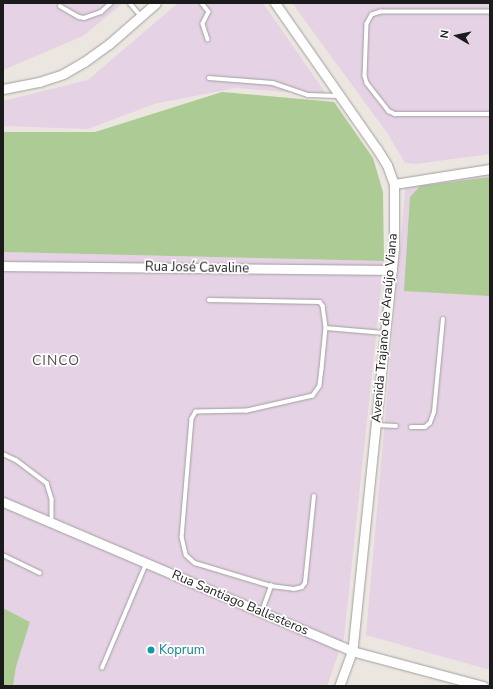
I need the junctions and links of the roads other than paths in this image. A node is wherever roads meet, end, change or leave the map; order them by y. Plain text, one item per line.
1 (112, 3) edge
2 (130, 3) edge
3 (156, 3) edge
4 (202, 3) edge
5 (275, 3) edge
6 (60, 6) dead end
7 (490, 12) edge
8 (141, 16) junction
9 (208, 39) dead end
10 (210, 78) dead end
11 (3, 89) edge
12 (341, 96) junction
13 (490, 114) edge
14 (490, 169) edge
15 (394, 184) junction
16 (3, 266) edge
17 (392, 270) junction
18 (209, 300) dead end
19 (443, 320) dead end
20 (326, 328) junction
21 (385, 333) junction
22 (376, 424) junction
23 (396, 426) dead end
24 (412, 427) dead end
25 (3, 454) edge
26 (314, 496) dead end
27 (3, 502) edge
28 (52, 522) junction
29 (3, 555) edge
30 (147, 563) junction
31 (40, 573) dead end
32 (271, 586) junction
33 (261, 612) junction
34 (352, 651) junction
35 (102, 668) dead end
36 (339, 686) edge
37 (483, 686) edge

1 - 6 lane
2 - 8 lane
3 - 8 street
4 - 9 lane
5 - 12 street, Avenida Trajano de Araújo Viana
7 - 13 lane
8 - 11 street
10 - 12 lane
12 - 15 street, Avenida Trajano de Araújo Viana
14 - 15 street
15 - 17 street, Avenida Trajano de Araújo Viana
16 - 17 street, Rua José Cavaline
17 - 21 street, Avenida Trajano de Araújo Viana
18 - 20 lane
19 - 24 lane
20 - 21 lane
20 - 32 lane
21 - 22 street, Avenida Trajano de Araújo Viana
22 - 23 lane
22 - 34 street, Avenida Trajano de Araújo Viana
25 - 28 lane
26 - 32 lane
27 - 28 street, Rua Santiago Ballesteros
28 - 30 street, Rua Santiago Ballesteros
29 - 31 lane
30 - 33 street, Rua Santiago Ballesteros
30 - 35 lane
32 - 33 lane
33 - 34 street, Rua Santiago Ballesteros
34 - 36 street, Avenida Trajano de Araújo Viana
34 - 37 street, Rua Santiago Ballesteros

